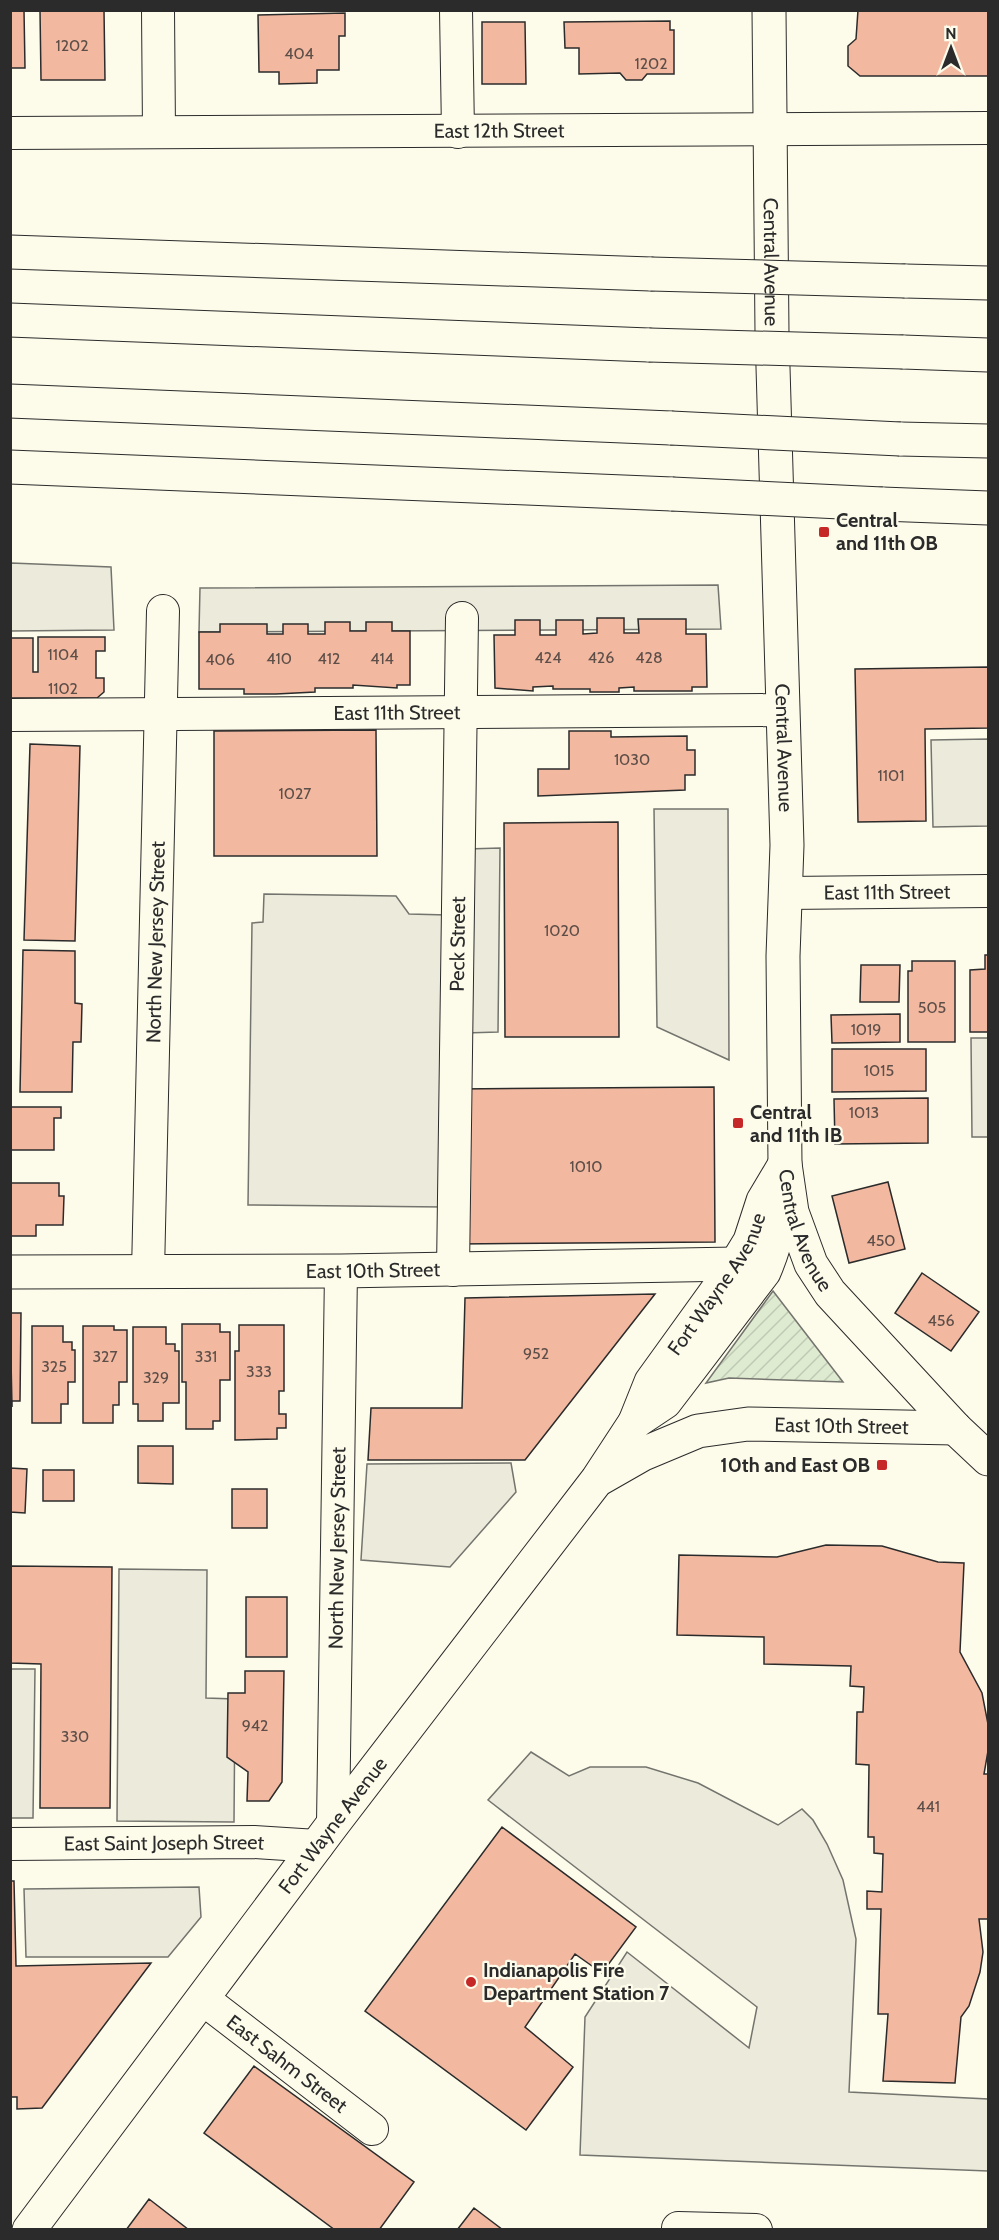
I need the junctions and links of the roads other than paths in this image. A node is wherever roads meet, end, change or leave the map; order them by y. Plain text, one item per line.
1 (158, 10) edge
2 (456, 10) edge
3 (769, 10) edge
4 (988, 128) edge
5 (769, 130) junction
6 (159, 132) junction
7 (458, 132) junction
8 (10, 133) edge
9 (10, 252) edge
10 (988, 283) edge
11 (10, 320) edge
12 (988, 355) edge
13 (10, 401) edge
14 (988, 441) edge
15 (10, 467) edge
16 (988, 508) edge
17 (163, 611) dead end
18 (462, 618) dead end
19 (783, 710) junction
20 (462, 712) junction
21 (163, 714) junction
22 (10, 715) edge
23 (988, 891) edge
24 (785, 893) junction
25 (785, 1164) junction
26 (736, 1264) junction
27 (453, 1270) junction
28 (341, 1271) junction
29 (10, 1272) edge
30 (148, 1272) junction
31 (635, 1422) junction
32 (955, 1428) junction
33 (988, 1429) edge
34 (988, 1460) edge
35 (597, 1480) junction
36 (325, 1835) junction
37 (10, 1844) edge
38 (203, 1999) junction
39 (372, 2129) dead end
40 (678, 2228) dead end
41 (29, 2229) edge
42 (756, 2229) edge

1 - 6 street
2 - 7 street
3 - 5 main road, Central Avenue
4 - 5 street, East 12th Street
5 - 7 street, East 12th Street
5 - 19 main road, Central Avenue
6 - 7 street, East 12th Street
6 - 8 street, East 12th Street
9 - 10 main road, bridge
11 - 12 main road, bridge
13 - 14 main road, bridge
15 - 16 main road, bridge
17 - 21 street, North New Jersey Street
18 - 20 street, Peck Street
19 - 20 street, East 11th Street
19 - 24 main road, Central Avenue
20 - 21 street, East 11th Street
20 - 27 street, Peck Street
21 - 22 street, East 11th Street
21 - 30 street, North New Jersey Street
23 - 24 street, East 11th Street
24 - 25 main road, Central Avenue
25 - 26 main road, Fort Wayne Avenue
25 - 31 main road, Fort Wayne Avenue
25 - 32 main road, Central Avenue
26 - 27 main road, East 10th Street
26 - 31 main road, Fort Wayne Avenue
27 - 28 main road, East 10th Street
28 - 30 main road, East 10th Street
28 - 36 street, North New Jersey Street
29 - 30 main road, East 10th Street
31 - 35 main road, Fort Wayne Avenue
32 - 33 main road, East 10th Street
32 - 34 main road, Central Avenue
32 - 35 main road, East 10th Street
35 - 36 main road, Fort Wayne Avenue
36 - 37 street, East Saint Joseph Street
36 - 38 main road, Fort Wayne Avenue
38 - 39 street, East Sahm Street
38 - 41 main road, Fort Wayne Avenue
40 - 42 street

